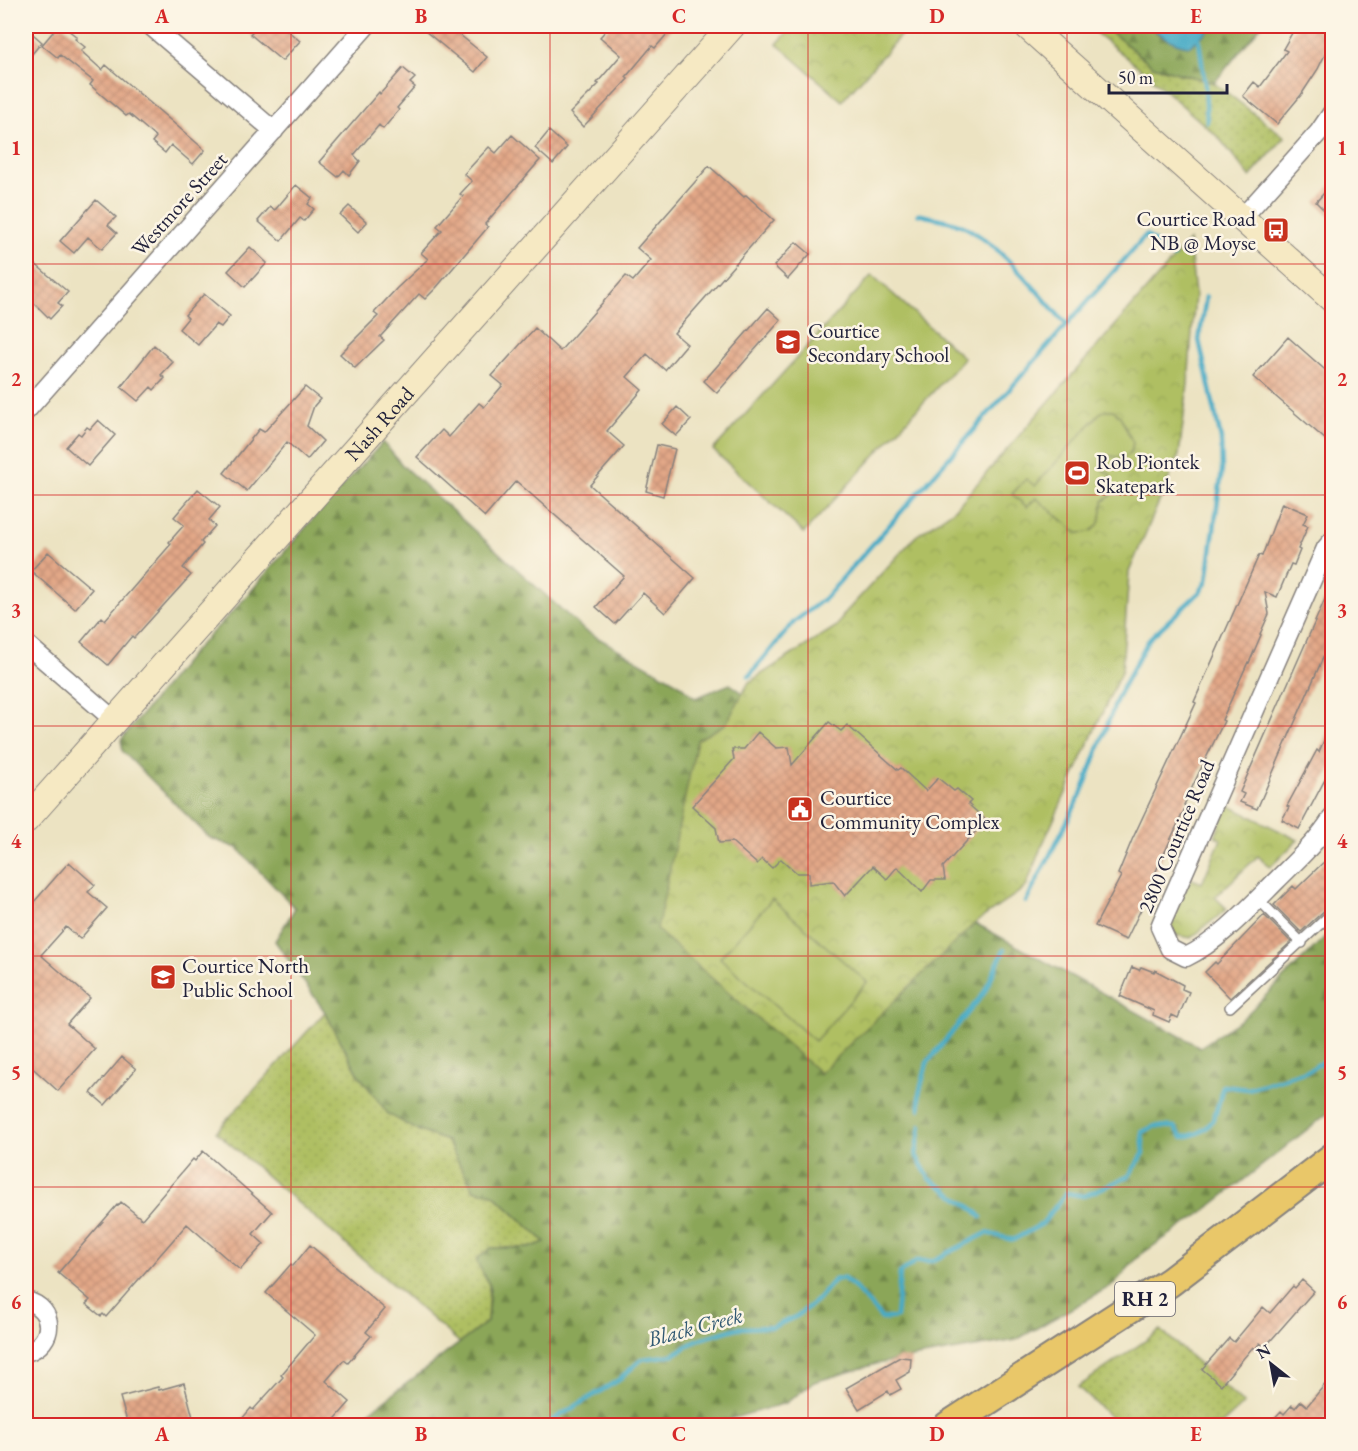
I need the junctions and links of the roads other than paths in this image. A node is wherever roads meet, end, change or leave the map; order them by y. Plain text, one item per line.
1 (151, 26) edge
2 (366, 26) edge
3 (732, 26) edge
4 (1028, 26) edge
5 (1332, 113) edge
6 (274, 131) junction
7 (1242, 218) junction
8 (1332, 299) edge
9 (26, 411) edge
10 (1332, 540) edge
11 (26, 645) edge
12 (114, 720) junction
13 (1332, 819) edge
14 (26, 820) edge
15 (1258, 899) junction
16 (1332, 913) edge
17 (1302, 943) junction
18 (1230, 1007) dead end
19 (1332, 1158) edge
20 (26, 1301) edge
21 (26, 1352) edge
22 (948, 1425) edge

1 - 6 street
2 - 6 street, Westmore Street
3 - 12 street, Nash Road
4 - 7 street
5 - 7 street
6 - 9 street, Westmore Street
7 - 8 street
10 - 15 street, 2800 Courtice Road
11 - 12 street
12 - 14 street, Nash Road
13 - 15 street, 2800 Courtice Road
15 - 17 lane
16 - 17 lane
17 - 18 lane
19 - 22 main road, RH 2
20 - 21 street

